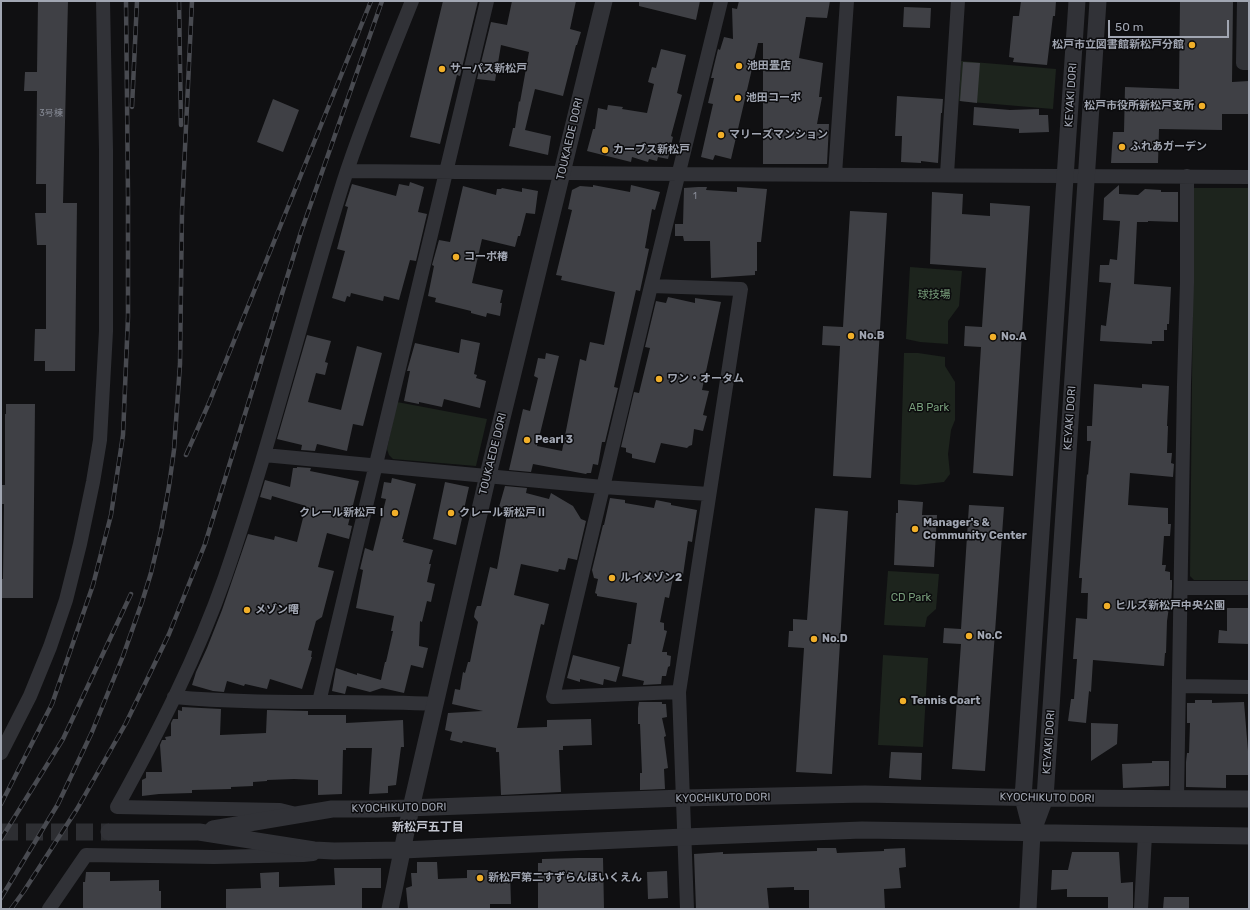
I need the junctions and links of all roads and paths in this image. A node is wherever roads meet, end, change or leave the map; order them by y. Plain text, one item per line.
1 (104, 1) edge
2 (412, 1) edge
3 (487, 1) edge
4 (604, 1) edge
5 (721, 1) edge
6 (847, 1) edge
7 (958, 1) edge
8 (1077, 1) edge
9 (1098, 1) edge
10 (1244, 1) edge
11 (1249, 63) edge
12 (348, 171) junction
13 (446, 172) junction
14 (562, 173) junction
15 (679, 174) junction
16 (835, 174) junction
17 (947, 174) junction
18 (1065, 175) junction
19 (1086, 175) junction
20 (1187, 176) junction
21 (1249, 177) edge
22 (651, 286) junction
23 (264, 455) junction
24 (376, 465) junction
25 (488, 475) junction
26 (603, 487) junction
27 (709, 494) junction
28 (1181, 588) junction
29 (1249, 588) edge
30 (1180, 686) junction
31 (1249, 687) edge
32 (679, 692) junction
33 (174, 697) junction
34 (319, 702) junction
35 (435, 704) junction
36 (1, 753) edge
37 (683, 798) junction
38 (1023, 798) junction
39 (1045, 798) junction
40 (1177, 799) junction
41 (1249, 799) edge
42 (411, 808) junction
43 (298, 814) junction
44 (109, 832) tunnel mouth
45 (199, 832) junction
46 (1032, 834) junction
47 (1146, 835) junction
48 (1249, 836) edge
49 (684, 837) junction
50 (403, 850) junction
51 (334, 851) junction
52 (49, 909) edge
53 (390, 909) edge
54 (688, 909) edge
55 (1028, 909) edge
56 (1141, 909) edge

1 - 36 street
2 - 12 street
3 - 13 street
4 - 14 street, TOUKAEDE DORI
5 - 15 street
6 - 16 street
7 - 17 street
8 - 18 street, KEYAKI DORI
9 - 19 street, KEYAKI DORI
10 - 11 street
12 - 13 street
12 - 23 street
13 - 14 street
13 - 24 street
14 - 15 street
14 - 25 street, TOUKAEDE DORI
15 - 16 street
15 - 22 street
16 - 17 street
17 - 18 street
18 - 19 street
18 - 38 street, KEYAKI DORI
19 - 20 street
19 - 39 street, KEYAKI DORI
20 - 21 street
20 - 28 street
22 - 26 street
22 - 27 street
23 - 24 street
23 - 33 street
24 - 25 street
24 - 34 street
25 - 26 street
25 - 35 street, TOUKAEDE DORI
26 - 27 street
26 - 32 street
27 - 32 street
28 - 29 street
28 - 30 street
30 - 31 street
30 - 40 street
32 - 37 street
33 - 34 street
33 - 43 street
34 - 35 street
35 - 42 street, TOUKAEDE DORI
37 - 38 street, KYOCHIKUTO DORI
37 - 42 street, KYOCHIKUTO DORI
37 - 49 street
38 - 39 street, KYOCHIKUTO DORI
38 - 46 street, KEYAKI DORI
39 - 40 street, KYOCHIKUTO DORI
39 - 46 street, KEYAKI DORI
40 - 41 street, KYOCHIKUTO DORI
42 - 43 street, KYOCHIKUTO DORI
42 - 50 street, TOUKAEDE DORI
43 - 45 street, KYOCHIKUTO DORI
44 - 45 street
45 - 51 street
46 - 47 street
46 - 49 street
46 - 55 street, KEYAKI DORI
47 - 48 street
47 - 56 street
49 - 50 street
49 - 54 street
50 - 51 street
50 - 53 street, TOUKAEDE DORI
51 - 52 street

